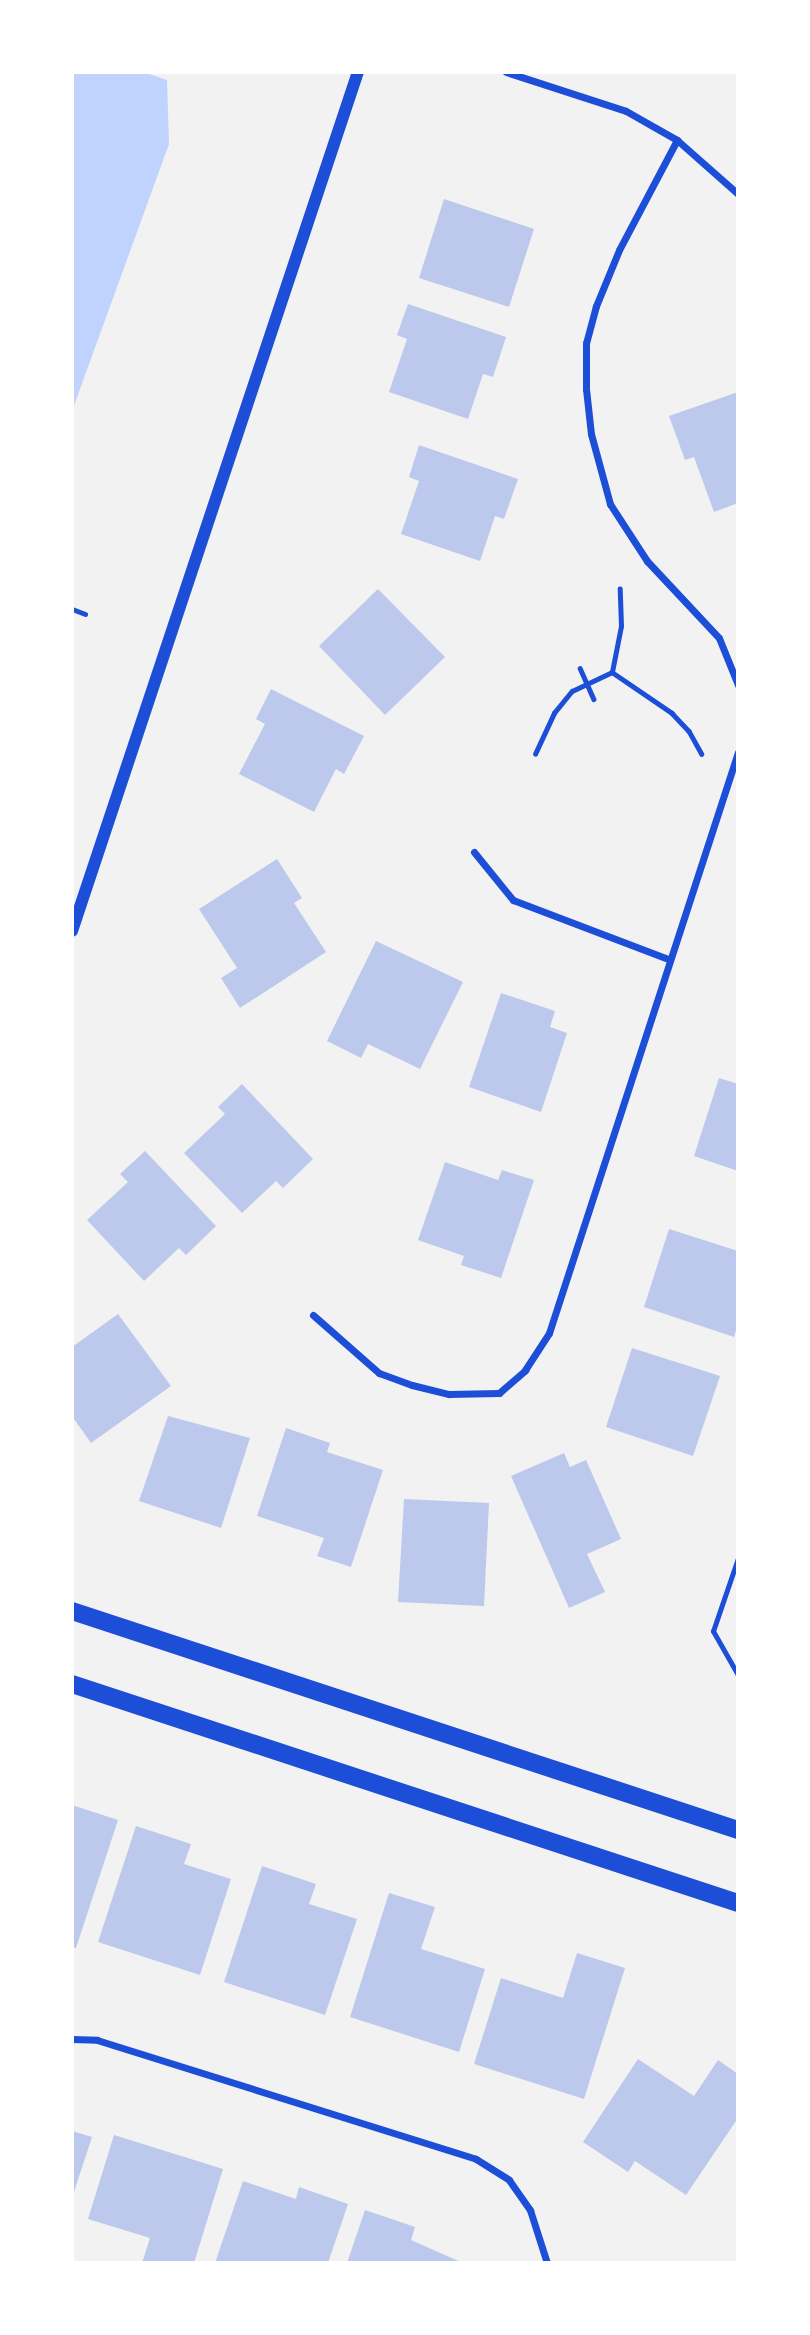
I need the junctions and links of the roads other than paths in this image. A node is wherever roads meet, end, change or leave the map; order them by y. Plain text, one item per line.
1 (358, 72) edge
2 (506, 72) edge
3 (677, 140) junction
4 (738, 194) edge
5 (72, 608) edge
6 (85, 614) dead end
7 (738, 685) edge
8 (738, 752) edge
9 (474, 852) dead end
10 (72, 931) edge
11 (668, 959) junction
12 (313, 1315) dead end
13 (738, 1558) edge
14 (72, 1611) edge
15 (738, 1675) edge
16 (72, 1684) edge
17 (738, 1830) edge
18 (738, 1903) edge
19 (72, 2039) edge
20 (547, 2263) edge

1 - 10 street
2 - 3 street
3 - 4 street
3 - 7 street
5 - 6 lane
8 - 11 street
9 - 11 street
11 - 12 street
13 - 15 lane
14 - 17 main road
16 - 18 main road
19 - 20 street

